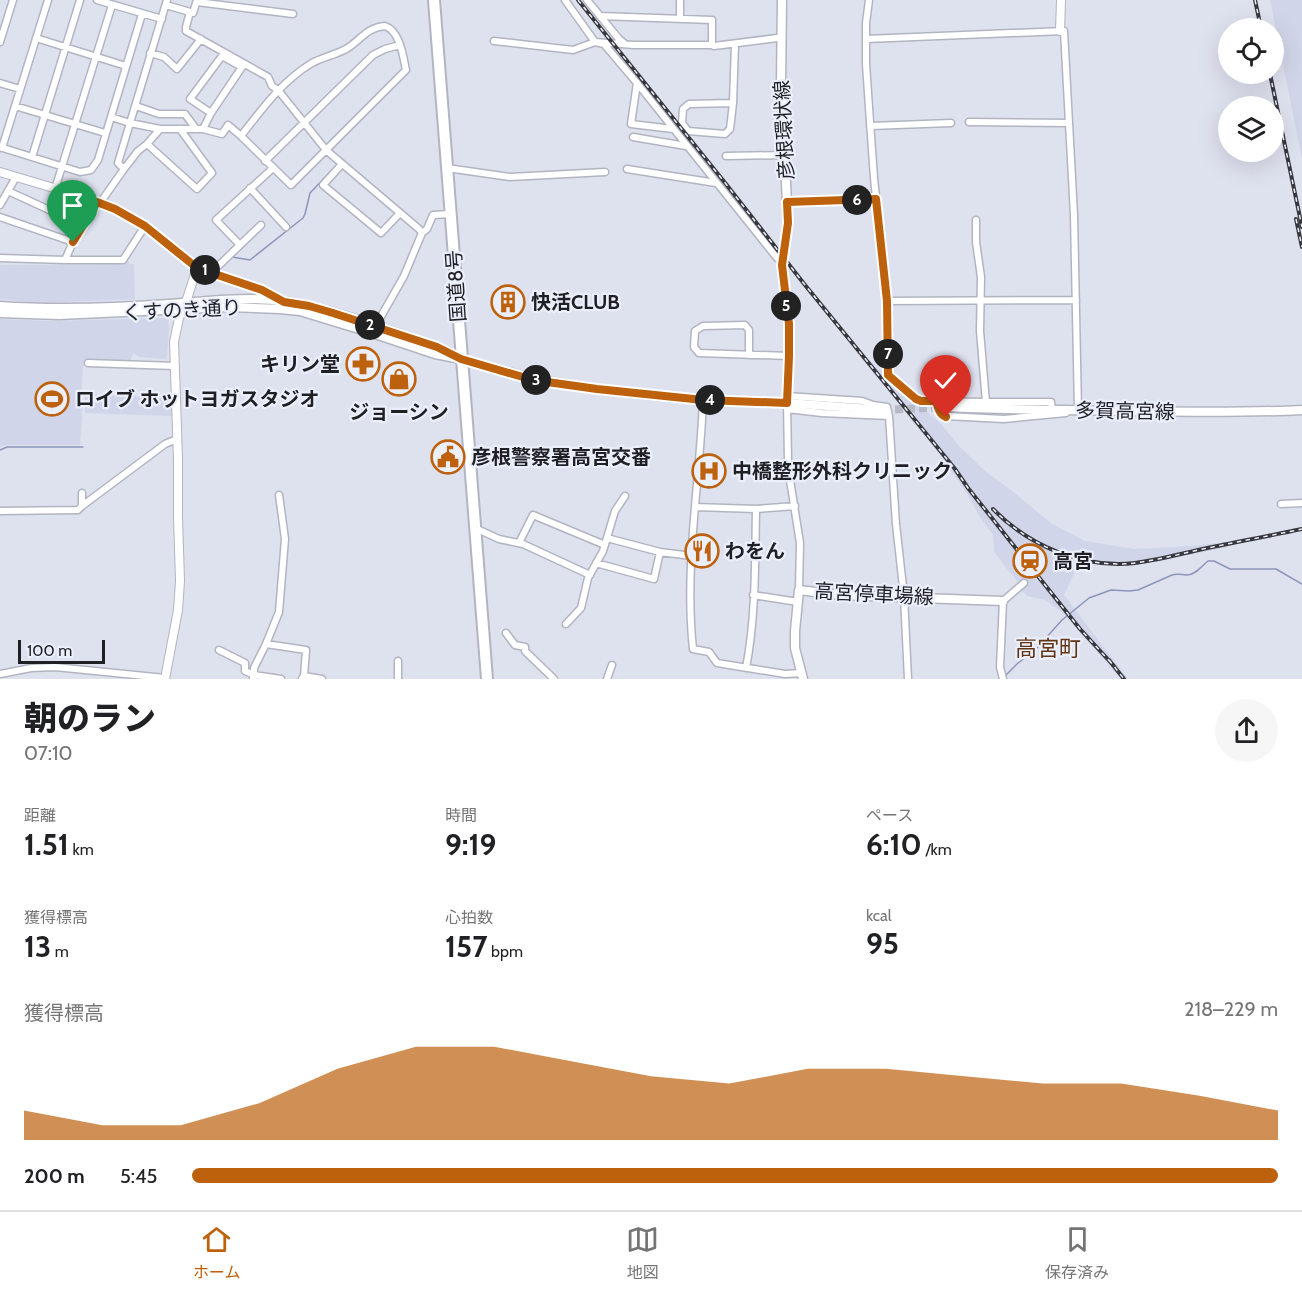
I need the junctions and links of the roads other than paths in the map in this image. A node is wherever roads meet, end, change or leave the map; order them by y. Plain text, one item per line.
1 (13, 0) edge
2 (48, 0) edge
3 (80, 0) edge
4 (97, 0) edge
5 (434, 0) edge
6 (565, 0) edge
7 (587, 0) edge
8 (680, 0) edge
9 (782, 0) edge
10 (869, 0) edge
11 (1061, 0) edge
12 (197, 1) edge
13 (167, 3) edge
14 (112, 4) junction
15 (190, 12) junction
16 (142, 14) junction
17 (293, 14) dead end
18 (600, 16) junction
19 (162, 19) junction
20 (680, 19) junction
21 (1060, 31) junction
22 (36, 38) junction
23 (781, 38) junction
24 (201, 39) junction
25 (866, 39) junction
26 (494, 41) dead end
27 (0, 42) edge
28 (595, 42) junction
29 (625, 43) junction
30 (735, 44) junction
31 (400, 45) junction
32 (712, 45) junction
33 (66, 47) junction
34 (150, 53) junction
35 (96, 57) junction
36 (126, 66) junction
37 (0, 83) edge
38 (638, 83) junction
39 (20, 89) junction
40 (278, 90) junction
41 (733, 104) junction
42 (15, 106) junction
43 (135, 106) junction
44 (211, 113) junction
45 (45, 115) junction
46 (111, 117) junction
47 (969, 122) dead end
48 (130, 123) junction
49 (304, 123) junction
50 (951, 123) dead end
51 (1069, 123) junction
52 (76, 125) junction
53 (870, 126) junction
54 (160, 129) junction
55 (180, 129) junction
56 (200, 129) junction
57 (673, 129) junction
58 (105, 133) junction
59 (241, 136) junction
60 (633, 137) dead end
61 (147, 144) junction
62 (687, 146) junction
63 (1, 147) edge
64 (326, 150) junction
65 (784, 155) junction
66 (726, 156) dead end
67 (32, 157) junction
68 (265, 161) junction
69 (342, 164) junction
70 (63, 167) junction
71 (273, 168) junction
72 (447, 168) junction
73 (124, 169) junction
74 (627, 169) dead end
75 (0, 172) edge
76 (605, 172) dead end
77 (16, 177) junction
78 (717, 183) junction
79 (250, 188) junction
80 (55, 189) junction
81 (8, 191) junction
82 (876, 199) junction
83 (787, 202) junction
84 (98, 203) junction
85 (0, 205) edge
86 (400, 213) junction
87 (450, 214) junction
88 (0, 217) edge
89 (976, 220) dead end
90 (82, 225) junction
91 (261, 225) dead end
92 (145, 226) junction
93 (286, 227) dead end
94 (422, 233) junction
95 (73, 242) junction
96 (240, 245) junction
97 (0, 258) edge
98 (65, 260) junction
99 (783, 261) junction
100 (197, 268) junction
101 (211, 273) junction
102 (981, 300) junction
103 (1076, 300) junction
104 (887, 301) junction
105 (284, 302) junction
106 (0, 306) edge
107 (184, 306) junction
108 (0, 313) edge
109 (374, 330) junction
110 (749, 355) junction
111 (789, 356) junction
112 (461, 359) junction
113 (88, 363) dead end
114 (175, 366) junction
115 (703, 400) junction
116 (936, 401) junction
117 (986, 402) junction
118 (787, 403) junction
119 (947, 407) tunnel mouth
120 (1076, 410) junction
121 (1302, 410) edge
122 (1052, 411) junction
123 (886, 413) joint
124 (177, 439) junction
125 (82, 493) dead end
126 (279, 495) dead end
127 (625, 496) dead end
128 (1302, 503) edge
129 (1281, 504) dead end
130 (82, 506) junction
131 (795, 506) junction
132 (695, 507) junction
133 (756, 509) junction
134 (0, 511) edge
135 (475, 528) junction
136 (606, 542) junction
137 (519, 543) junction
138 (660, 552) junction
139 (692, 556) junction
140 (596, 563) junction
141 (590, 574) junction
142 (1024, 583) dead end
143 (799, 590) junction
144 (753, 595) junction
145 (904, 596) junction
146 (1003, 601) junction
147 (798, 602) junction
148 (566, 624) dead end
149 (506, 633) dead end
150 (266, 644) junction
151 (219, 650) dead end
152 (398, 661) dead end
153 (612, 665) dead end
154 (746, 668) junction
155 (0, 674) edge
156 (803, 676) edge
157 (254, 677) edge
158 (165, 678) edge
159 (303, 678) edge
160 (281, 679) edge
161 (322, 679) edge
162 (398, 679) edge
163 (487, 679) edge
164 (554, 679) edge
165 (607, 679) edge
166 (908, 679) edge
167 (1003, 679) edge

1 - 27 street
2 - 22 street
3 - 33 street
4 - 14 street
5 - 72 highway, 国道8号
6 - 28 street
7 - 18 street
8 - 20 street
9 - 23 main road, 彦根環状線
10 - 25 street
11 - 21 street
12 - 15 street
12 - 17 street
13 - 15 street
13 - 19 street
14 - 16 street
14 - 35 street
15 - 24 street
16 - 19 street
16 - 36 street
18 - 20 street
18 - 29 street
19 - 34 street
20 - 32 street
21 - 25 street
21 - 51 street
22 - 33 street
22 - 39 street
23 - 30 street
23 - 65 main road, 彦根環状線
24 - 34 street
24 - 40 street
25 - 53 street
26 - 28 street
28 - 29 street
28 - 38 street
29 - 32 street
30 - 32 street
30 - 41 street
31 - 40 street
31 - 49 street
31 - 64 street
33 - 35 street
33 - 45 street
34 - 43 street
35 - 36 street
35 - 52 street
36 - 46 street
37 - 39 street
38 - 57 street
38 - 57 street
39 - 42 street
40 - 49 street
40 - 59 street
41 - 41 street
42 - 45 street
42 - 63 street
43 - 48 street
43 - 56 street
44 - 44 street
44 - 56 street
45 - 52 street
45 - 67 street
46 - 48 street
46 - 58 street
47 - 51 street
48 - 54 street
48 - 73 street
49 - 64 street
49 - 68 street
50 - 53 street
51 - 103 street
52 - 58 street
52 - 70 street
53 - 82 street
54 - 55 street
54 - 61 street
55 - 56 street
55 - 61 street
56 - 59 street
57 - 62 street
58 - 70 street
59 - 68 street
60 - 62 street
61 - 73 street
62 - 78 street
63 - 67 street
64 - 69 street
64 - 71 street
65 - 66 street
65 - 83 main road, 彦根環状線
67 - 70 street
68 - 71 street
69 - 86 street
69 - 86 street
70 - 80 street
71 - 79 street
72 - 76 street
72 - 87 highway, 国道8号
73 - 84 street
74 - 78 street
75 - 77 street
77 - 80 street
77 - 81 street
78 - 99 street
79 - 93 street
79 - 96 street
80 - 84 street
81 - 85 street
81 - 90 street
82 - 83 street
82 - 104 street
83 - 99 main road, 彦根環状線
84 - 90 street
84 - 92 street
86 - 94 street
87 - 94 street
87 - 112 highway, 国道8号
88 - 95 street
89 - 102 street
90 - 95 street
91 - 96 street
92 - 98 street
92 - 100 street
94 - 109 street
95 - 98 street
96 - 101 street
97 - 98 street
99 - 111 main road, 彦根環状線
100 - 101 street
100 - 107 street
101 - 105 street
102 - 103 street
102 - 104 street
102 - 117 street
103 - 120 street
104 - 116 street
105 - 107 main road, くすのき通り
105 - 109 main road, くすのき通り
106 - 107 main road, くすのき通り
107 - 108 main road, くすのき通り
107 - 109 main road, くすのき通り
107 - 114 street
109 - 112 main road, くすのき通り
110 - 110 street
110 - 111 street
111 - 118 main road, 彦根環状線
112 - 115 main road
112 - 135 highway, 国道8号
113 - 114 street
114 - 124 street
115 - 118 main road
115 - 132 street
116 - 117 street
116 - 120 street
117 - 122 street
118 - 123 main road
118 - 131 street
119 - 122 main road, 多賀高宮線
120 - 121 main road, 多賀高宮線
120 - 122 main road, 多賀高宮線
123 - 145 street
124 - 130 street
124 - 158 street
125 - 130 street
126 - 150 street
127 - 136 street
128 - 129 street
130 - 134 street
131 - 133 street
131 - 143 street
132 - 133 street
132 - 139 street
133 - 144 street
135 - 137 street
135 - 163 highway, 国道8号
136 - 137 street
136 - 138 street
136 - 140 street
137 - 141 street
138 - 139 street
138 - 140 street
139 - 154 street
140 - 141 street
141 - 148 street
142 - 146 street
143 - 145 main road, 高宮停車場線
143 - 147 main road, 高宮停車場線
144 - 147 street
144 - 154 street
145 - 146 main road, 高宮停車場線
145 - 166 street
146 - 167 street
147 - 156 main road, 高宮停車場線
149 - 164 street
150 - 157 street
150 - 159 street
151 - 157 street
152 - 162 street
153 - 165 street
154 - 156 street
155 - 158 street
157 - 160 street
159 - 161 street

